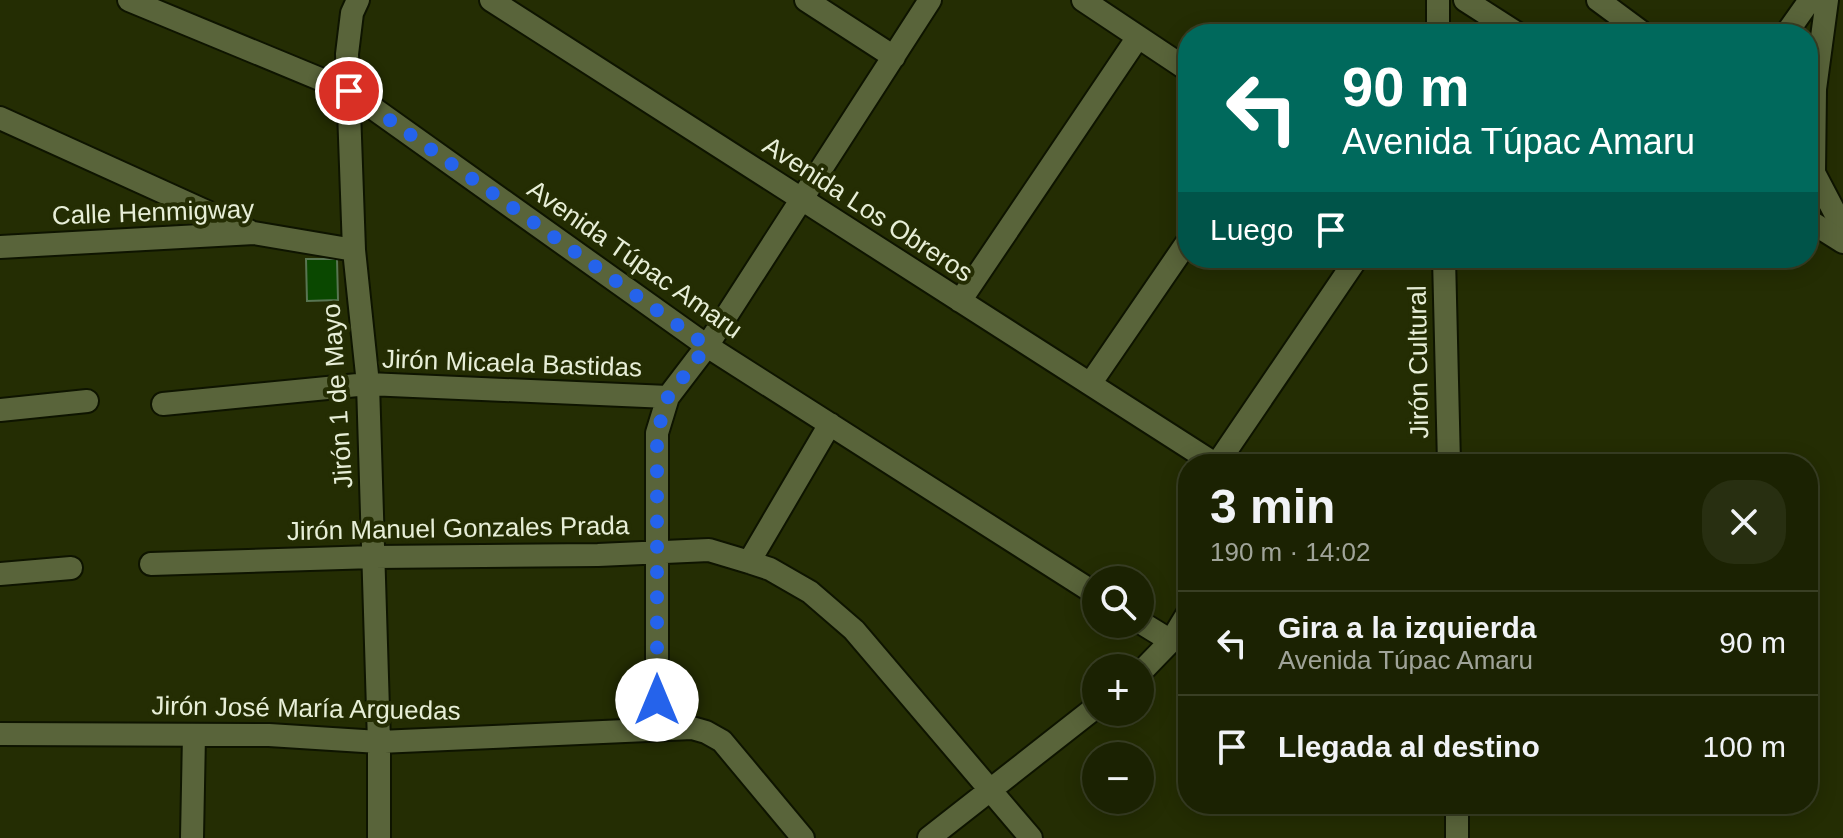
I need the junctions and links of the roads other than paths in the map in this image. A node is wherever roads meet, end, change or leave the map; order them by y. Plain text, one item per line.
1 (129, 0) edge
2 (358, 0) edge
3 (491, 0) edge
4 (806, 0) edge
5 (930, 0) edge
6 (1083, 0) edge
7 (1438, 0) edge
8 (1465, 0) edge
9 (1598, 0) edge
10 (1810, 0) edge
11 (1827, 0) edge
12 (1438, 24) edge
13 (1502, 24) edge
14 (1630, 24) edge
15 (1793, 24) edge
16 (1138, 37) junction
17 (894, 57) junction
18 (1178, 63) edge
19 (1818, 67) edge
20 (349, 91) junction
21 (0, 118) edge
22 (1818, 183) edge
23 (802, 199) junction
24 (1818, 226) edge
25 (1843, 228) edge
26 (254, 233) junction
27 (1843, 242) edge
28 (0, 247) edge
29 (354, 250) junction
30 (1178, 256) edge
31 (1350, 268) edge
32 (1444, 268) edge
33 (960, 301) junction
34 (707, 346) junction
35 (368, 384) junction
36 (1090, 384) junction
37 (668, 397) junction
38 (87, 401) dead end
39 (163, 404) dead end
40 (0, 410) edge
41 (830, 424) junction
42 (1200, 454) edge
43 (1223, 454) edge
44 (1449, 454) edge
45 (657, 552) junction
46 (374, 557) junction
47 (749, 562) junction
48 (151, 564) dead end
49 (71, 568) dead end
50 (0, 574) edge
51 (1082, 585) edge
52 (1178, 629) edge
53 (1154, 631) edge
54 (1171, 641) junction
55 (1154, 659) edge
56 (1082, 718) edge
57 (657, 729) junction
58 (0, 734) edge
59 (194, 735) junction
60 (379, 742) junction
61 (990, 789) junction
62 (1457, 814) edge
63 (192, 838) edge
64 (379, 838) edge
65 (803, 838) edge
66 (929, 838) edge
67 (1031, 838) edge
68 (1457, 838) edge

1 - 20 street, Avenida Túpac Amaru
2 - 20 street, Jirón 1 de Mayo
3 - 23 street, Avenida Los Obreros
4 - 17 street
5 - 17 street
6 - 16 street
7 - 12 street
8 - 13 street
9 - 14 street
10 - 15 street
11 - 19 street
16 - 18 street
16 - 33 street
17 - 23 street
20 - 29 street, Jirón 1 de Mayo
20 - 34 street, Avenida Túpac Amaru
21 - 26 street
22 - 25 street
23 - 33 street, Avenida Los Obreros
23 - 34 street
24 - 27 street
26 - 28 street, Calle Henmigway
26 - 29 street, Calle Henmigway
29 - 35 street, Jirón 1 de Mayo
30 - 36 street
31 - 43 street
32 - 44 street, Jirón Cultural
33 - 36 street, Avenida Los Obreros
34 - 37 street
34 - 41 street, Avenida Túpac Amaru
35 - 37 street, Jirón Micaela Bastidas
35 - 39 street, Jirón Micaela Bastidas
35 - 46 street, Jirón 1 de Mayo
36 - 42 street, Avenida Los Obreros
37 - 45 street
38 - 40 street
41 - 47 street
41 - 51 street, Avenida Túpac Amaru
45 - 46 street, Jirón Manuel Gonzales Prada
45 - 47 street, Jirón Manuel Gonzales Prada
45 - 57 street
46 - 48 street, Jirón Manuel Gonzales Prada
46 - 60 street, Jirón 1 de Mayo
47 - 61 street, Jirón Manuel Gonzales Prada
49 - 50 street
52 - 54 street
53 - 54 street
54 - 55 street
56 - 61 street
57 - 60 street, Jirón José María Arguedas
57 - 65 street, Jirón José María Arguedas
58 - 59 street, Jirón José María Arguedas
59 - 60 street, Jirón José María Arguedas
59 - 63 street
60 - 64 street, Jirón 1 de Mayo
61 - 66 street
61 - 67 street, Jirón Manuel Gonzales Prada
62 - 68 street

